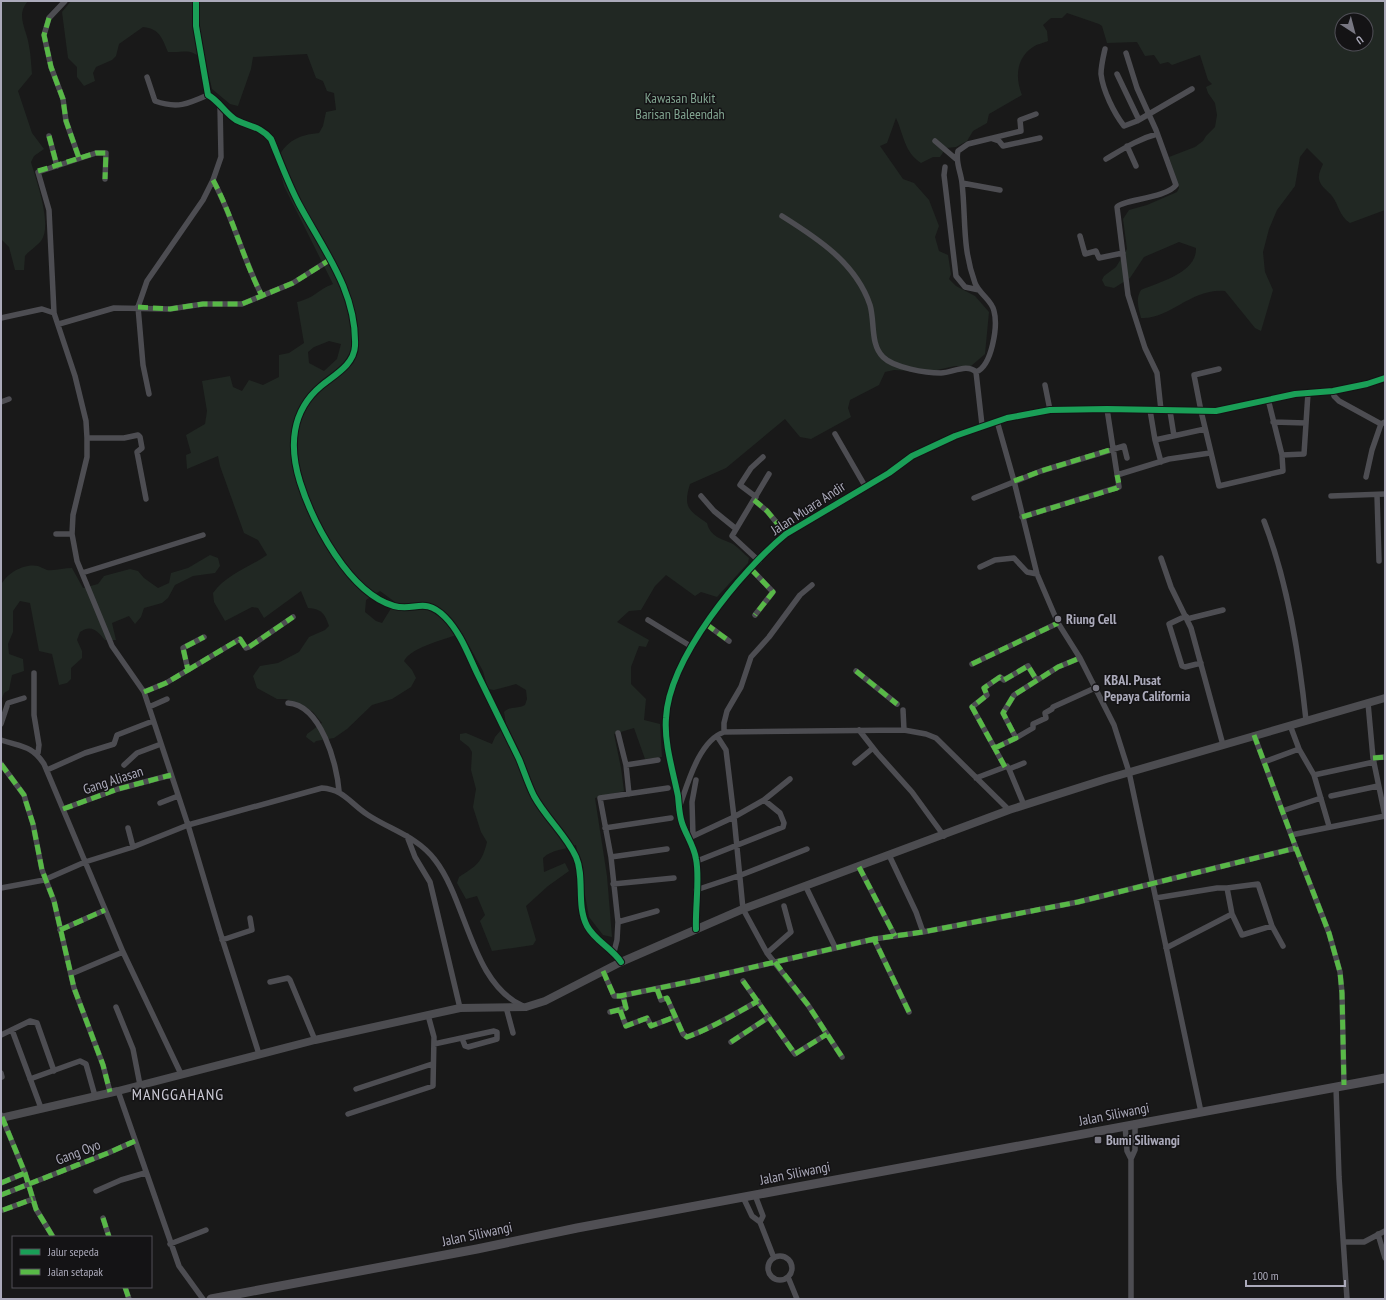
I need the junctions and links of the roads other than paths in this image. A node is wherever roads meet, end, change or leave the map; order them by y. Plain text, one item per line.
1 (65, 1) edge
2 (196, 1) edge
3 (1105, 49) dead end
4 (1126, 53) dead end
5 (1117, 74) dead end
6 (147, 77) dead end
7 (1192, 89) dead end
8 (208, 95) junction
9 (220, 105) junction
10 (1036, 114) dead end
11 (1150, 114) junction
12 (1139, 120) junction
13 (1157, 134) junction
14 (49, 136) dead end
15 (1040, 138) dead end
16 (992, 139) junction
17 (935, 141) dead end
18 (1127, 146) junction
19 (79, 158) junction
20 (956, 159) junction
21 (1106, 159) dead end
22 (58, 166) junction
23 (1136, 166) dead end
24 (945, 167) dead end
25 (105, 179) dead end
26 (213, 180) junction
27 (962, 183) junction
28 (1000, 190) dead end
29 (782, 216) dead end
30 (1080, 236) dead end
31 (1123, 253) junction
32 (331, 259) junction
33 (979, 290) junction
34 (262, 296) junction
35 (138, 307) junction
36 (54, 313) junction
37 (3, 318) edge
38 (59, 324) junction
39 (1219, 369) dead end
40 (976, 372) junction
41 (1385, 378) edge
42 (1044, 385) dead end
43 (1333, 391) junction
44 (1308, 393) junction
45 (149, 394) dead end
46 (1268, 399) junction
47 (9, 400) dead end
48 (1, 402) edge
49 (1107, 409) junction
50 (1050, 410) junction
51 (1150, 410) junction
52 (1161, 410) junction
53 (1201, 410) junction
54 (1170, 411) junction
55 (998, 421) junction
56 (1273, 422) junction
57 (1306, 423) junction
58 (1383, 423) edge
59 (982, 425) junction
60 (1205, 429) junction
61 (835, 434) dead end
62 (1174, 436) junction
63 (87, 438) junction
64 (1155, 440) junction
65 (1113, 449) junction
66 (1210, 453) junction
67 (1282, 455) junction
68 (763, 457) dead end
69 (1127, 458) dead end
70 (1161, 462) junction
71 (769, 474) dead end
72 (1117, 475) junction
73 (1366, 477) dead end
74 (1014, 481) junction
75 (865, 486) junction
76 (1377, 494) junction
77 (1385, 494) edge
78 (701, 496) dead end
79 (1331, 496) dead end
80 (974, 498) dead end
81 (146, 499) dead end
82 (755, 499) junction
83 (1022, 517) junction
84 (1264, 521) dead end
85 (736, 528) junction
86 (56, 534) dead end
87 (72, 534) junction
88 (786, 534) junction
89 (203, 535) dead end
90 (1160, 558) dead end
91 (758, 561) junction
92 (1379, 561) dead end
93 (980, 567) dead end
94 (751, 569) junction
95 (82, 573) junction
96 (1037, 574) junction
97 (812, 585) dead end
98 (1223, 610) dead end
99 (755, 615) dead end
100 (293, 617) dead end
101 (1187, 618) junction
102 (648, 620) dead end
103 (1058, 623) junction
104 (706, 624) junction
105 (204, 637) dead end
106 (729, 641) dead end
107 (692, 647) junction
108 (1080, 658) junction
109 (1201, 663) junction
110 (972, 664) dead end
111 (188, 670) junction
112 (856, 671) dead end
113 (34, 673) dead end
114 (1036, 679) junction
115 (1095, 688) junction
116 (144, 692) junction
117 (24, 698) dead end
118 (1385, 698) edge
119 (167, 699) dead end
120 (288, 703) dead end
121 (1368, 703) junction
122 (897, 704) dead end
123 (149, 707) junction
124 (903, 710) dead end
125 (1306, 720) junction
126 (153, 721) junction
127 (1, 724) edge
128 (1290, 724) junction
129 (859, 730) junction
130 (904, 730) junction
131 (724, 732) junction
132 (618, 733) dead end
133 (1254, 735) junction
134 (717, 736) junction
135 (1016, 738) junction
136 (1, 740) edge
137 (161, 744) junction
138 (1222, 745) junction
139 (873, 748) junction
140 (995, 748) junction
141 (1299, 749) junction
142 (38, 753) junction
143 (1385, 757) edge
144 (658, 760) dead end
145 (1373, 760) junction
146 (1024, 762) dead end
147 (1264, 762) junction
148 (855, 763) dead end
149 (1, 764) edge
150 (124, 765) dead end
151 (626, 765) junction
152 (1007, 768) junction
153 (47, 770) junction
154 (1129, 772) junction
155 (171, 775) junction
156 (1314, 775) junction
157 (976, 778) junction
158 (790, 779) dead end
159 (696, 780) dead end
160 (1378, 786) junction
161 (668, 788) dead end
162 (339, 791) junction
163 (629, 794) junction
164 (178, 796) junction
165 (1331, 796) dead end
166 (1321, 798) junction
167 (764, 800) junction
168 (160, 803) dead end
169 (680, 805) junction
170 (1024, 805) junction
171 (63, 809) junction
172 (1009, 810) junction
173 (1282, 811) junction
174 (1385, 816) edge
175 (734, 817) junction
176 (671, 818) dead end
177 (1329, 826) junction
178 (189, 827) junction
179 (128, 828) dead end
180 (605, 828) junction
181 (407, 835) junction
182 (1291, 835) junction
183 (944, 836) junction
184 (691, 837) junction
185 (738, 845) junction
186 (133, 847) junction
187 (1296, 848) junction
188 (668, 849) dead end
189 (808, 849) dead end
190 (889, 855) junction
191 (611, 857) junction
192 (697, 861) junction
193 (86, 865) junction
194 (859, 867) junction
195 (740, 876) junction
196 (674, 878) dead end
197 (44, 880) junction
198 (1152, 883) junction
199 (613, 884) junction
200 (806, 887) junction
201 (1, 888) edge
202 (1227, 888) junction
203 (696, 890) junction
204 (1156, 898) junction
205 (784, 906) dead end
206 (743, 909) junction
207 (105, 910) junction
208 (656, 911) dead end
209 (1232, 914) junction
210 (250, 918) dead end
211 (618, 922) junction
212 (1272, 926) junction
213 (696, 929) junction
214 (60, 930) junction
215 (923, 932) junction
216 (895, 936) junction
217 (874, 939) junction
218 (222, 940) junction
219 (1283, 946) dead end
220 (835, 947) junction
221 (1166, 948) junction
222 (123, 952) junction
223 (614, 952) junction
224 (768, 953) junction
225 (621, 962) junction
226 (774, 962) junction
227 (603, 971) junction
228 (71, 974) junction
229 (270, 982) dead end
230 (743, 982) dead end
231 (657, 989) junction
232 (623, 996) junction
233 (758, 1001) junction
234 (116, 1007) dead end
235 (506, 1007) junction
236 (526, 1007) junction
237 (460, 1008) junction
238 (620, 1010) junction
239 (610, 1012) dead end
240 (910, 1012) dead end
241 (428, 1015) junction
242 (675, 1017) junction
243 (769, 1017) junction
244 (12, 1030) junction
245 (513, 1034) dead end
246 (827, 1034) junction
247 (1, 1035) edge
248 (462, 1038) junction
249 (315, 1040) junction
250 (731, 1042) dead end
251 (434, 1044) junction
252 (259, 1054) junction
253 (842, 1057) dead end
254 (432, 1064) junction
255 (54, 1071) junction
256 (181, 1074) junction
257 (30, 1078) junction
258 (1385, 1078) edge
259 (140, 1085) junction
260 (1340, 1086) junction
261 (356, 1089) dead end
262 (114, 1091) junction
263 (94, 1096) junction
264 (41, 1108) junction
265 (1201, 1112) junction
266 (348, 1114) dead end
267 (1, 1116) edge
268 (1135, 1124) junction
269 (1125, 1125) junction
270 (135, 1141) junction
271 (1131, 1159) junction
272 (25, 1173) junction
273 (145, 1173) junction
274 (1, 1183) edge
275 (28, 1184) junction
276 (96, 1191) dead end
277 (1, 1194) edge
278 (754, 1195) junction
279 (743, 1197) junction
280 (33, 1199) junction
281 (3, 1210) dead end
282 (103, 1218) dead end
283 (760, 1222) junction
284 (206, 1230) dead end
285 (1385, 1231) edge
286 (1378, 1234) junction
287 (53, 1236) edge
288 (109, 1236) edge
289 (1344, 1242) junction
290 (170, 1244) junction
291 (774, 1258) junction
292 (1385, 1258) edge
293 (788, 1277) junction
294 (125, 1288) edge
295 (129, 1299) edge
296 (204, 1299) edge
297 (212, 1299) edge
298 (797, 1299) edge
299 (1131, 1299) edge
300 (1347, 1299) edge

1 - 19 street
2 - 8 street
3 - 12 street
4 - 11 street
5 - 12 street
6 - 8 street
7 - 11 street
8 - 9 street
9 - 26 street
9 - 32 street
10 - 16 street
11 - 12 street
11 - 13 street
13 - 18 street
13 - 31 street
14 - 22 street
15 - 16 street
16 - 20 street
17 - 20 street
18 - 21 street
18 - 23 street
19 - 22 street
19 - 25 street
20 - 27 street
22 - 36 street
24 - 33 street
26 - 34 street
26 - 35 street
27 - 28 street
27 - 33 street
29 - 40 street
30 - 31 street
31 - 52 street
32 - 34 street
32 - 223 street
33 - 40 street
34 - 35 street
35 - 38 street
35 - 45 street
36 - 37 street
36 - 38 street
38 - 63 street
39 - 53 street
40 - 59 street
41 - 43 street, Jalan Muara Andir
42 - 50 street
43 - 44 street, Jalan Muara Andir
43 - 58 street
44 - 46 street, Jalan Muara Andir
44 - 57 street
46 - 53 street, Jalan Muara Andir
46 - 56 street
47 - 48 street
49 - 50 street, Jalan Muara Andir
49 - 51 street, Jalan Muara Andir
49 - 65 street
50 - 55 street, Jalan Muara Andir
51 - 52 street, Jalan Muara Andir
51 - 64 street
52 - 54 street, Jalan Muara Andir
53 - 54 street, Jalan Muara Andir
53 - 60 street
54 - 62 street
55 - 59 street, Jalan Muara Andir
55 - 74 street
56 - 57 street
56 - 67 street
57 - 67 street
58 - 73 street
59 - 75 street, Jalan Muara Andir
60 - 62 street
60 - 66 street
61 - 75 street
62 - 64 street
63 - 81 street
63 - 87 street
64 - 70 street
65 - 69 street
65 - 72 street
65 - 74 street
66 - 67 street
66 - 70 street
68 - 82 street
70 - 72 street
71 - 82 street
72 - 83 street
74 - 80 street
74 - 83 street
75 - 88 street, Jalan Muara Andir
76 - 77 street
76 - 79 street
76 - 92 street
78 - 85 street
82 - 85 street
82 - 88 street
83 - 96 street
84 - 125 street
85 - 91 street
86 - 87 street
87 - 95 street
88 - 91 street, Jalan Muara Andir
89 - 95 street
90 - 101 street
91 - 94 street, Jalan Muara Andir
93 - 96 street
94 - 99 street
94 - 104 street, Jalan Muara Andir
95 - 116 street
96 - 103 street
97 - 131 street
98 - 101 street
100 - 111 street
101 - 109 street
101 - 109 street
102 - 107 street
103 - 108 street
103 - 110 street
104 - 106 street
104 - 107 street, Jalan Muara Andir
105 - 111 street
107 - 169 street, Jalan Muara Andir
108 - 114 street
108 - 115 street
109 - 138 street
111 - 116 street
112 - 122 street
113 - 142 street
114 - 135 street
114 - 140 street
115 - 135 street
115 - 154 street
116 - 123 street
117 - 127 street
118 - 121 main road
119 - 123 street
120 - 162 street
121 - 125 main road
121 - 145 street
123 - 126 street
124 - 130 street
125 - 128 main road
126 - 137 street
126 - 153 street
128 - 133 main road
128 - 141 street
129 - 130 street
129 - 131 street
129 - 139 street
130 - 157 street
131 - 134 street
132 - 151 street
133 - 138 main road
133 - 147 street
134 - 169 street
134 - 175 street
135 - 140 street
136 - 142 street
137 - 150 street
137 - 155 street
138 - 154 main road
139 - 148 street
139 - 183 street
140 - 152 street
141 - 147 street
141 - 156 street
142 - 153 street
143 - 145 street
144 - 151 street
145 - 156 street
145 - 160 street
146 - 152 street
147 - 173 street
149 - 197 street
151 - 163 street
152 - 157 street
152 - 170 street
153 - 171 street
154 - 170 main road
154 - 198 street
155 - 164 street
155 - 171 street, Gang Aliasan
156 - 166 street
157 - 172 street
158 - 167 street
159 - 184 street
160 - 165 street
160 - 174 street
161 - 163 street
162 - 178 street
162 - 181 street
163 - 180 street
164 - 168 street
164 - 178 street
166 - 173 street
166 - 177 street
167 - 175 street
167 - 185 street
169 - 184 street, Jalan Muara Andir
170 - 172 main road
171 - 193 street
172 - 183 main road
173 - 182 street
174 - 177 street
175 - 184 street
175 - 185 street
176 - 180 street
177 - 182 street
178 - 186 street
178 - 218 street
179 - 186 street
180 - 191 street
181 - 236 street
181 - 237 street
182 - 187 street
183 - 190 main road
184 - 192 street, Jalan Muara Andir
185 - 192 street
185 - 195 street
186 - 193 street
187 - 198 street
187 - 260 street
188 - 191 street
189 - 195 street
190 - 194 main road
190 - 215 street
191 - 199 street
192 - 203 street, Jalan Muara Andir
193 - 197 street
193 - 207 street
194 - 200 main road
194 - 216 street
195 - 203 street
195 - 206 street
196 - 199 street
197 - 201 street
197 - 214 street
198 - 204 street
198 - 215 street
199 - 211 street
200 - 206 main road
200 - 220 street
202 - 204 street
202 - 209 street
202 - 212 street
203 - 213 street, Jalan Muara Andir
204 - 221 street
205 - 224 street
206 - 213 main road
206 - 224 street
207 - 214 street
207 - 222 street
208 - 211 street
209 - 212 street
209 - 221 street
210 - 218 street
211 - 223 street
212 - 219 street
213 - 225 main road
214 - 228 street
215 - 216 street
216 - 217 street
217 - 220 street
217 - 240 street
218 - 252 street
220 - 226 street
221 - 265 street
222 - 228 street
222 - 256 street
223 - 225 street
224 - 226 street
225 - 227 main road
226 - 231 street
226 - 246 street
227 - 232 street
227 - 236 main road
228 - 262 street
229 - 249 street
230 - 233 street
231 - 232 street
231 - 242 street
232 - 238 street
233 - 242 street
233 - 243 street
234 - 259 street
235 - 236 main road
235 - 237 main road
235 - 245 street
237 - 241 main road
238 - 239 street
238 - 242 street
241 - 249 main road
241 - 251 street
243 - 246 street
243 - 250 street
244 - 247 street
244 - 255 street
244 - 257 street
246 - 253 street
248 - 248 street
248 - 251 street
249 - 252 main road
251 - 254 street
252 - 256 main road
254 - 261 street
254 - 266 street
255 - 257 street
255 - 263 street
256 - 259 main road
257 - 264 street
258 - 260 main road, Jalan Siliwangi
259 - 262 main road
260 - 265 main road, Jalan Siliwangi
260 - 289 street
262 - 263 main road
262 - 270 street
263 - 264 main road
264 - 267 main road
265 - 268 main road, Jalan Siliwangi
267 - 272 street
268 - 269 main road, Jalan Siliwangi
268 - 271 street
269 - 271 street
269 - 278 main road, Jalan Siliwangi
270 - 273 street
270 - 275 street, Gang Oyo
271 - 299 street
272 - 274 street
272 - 275 street
273 - 276 street
273 - 290 street
275 - 277 street, Gang Oyo
275 - 280 street
278 - 279 main road, Jalan Siliwangi
278 - 283 street
279 - 283 street
279 - 297 main road, Jalan Siliwangi
280 - 281 street
280 - 287 street
282 - 288 street
283 - 291 street
284 - 290 street
285 - 286 street
286 - 289 street
286 - 292 street
289 - 300 street
290 - 296 street
291 - 293 street
291 - 293 street
293 - 298 street
294 - 295 street

